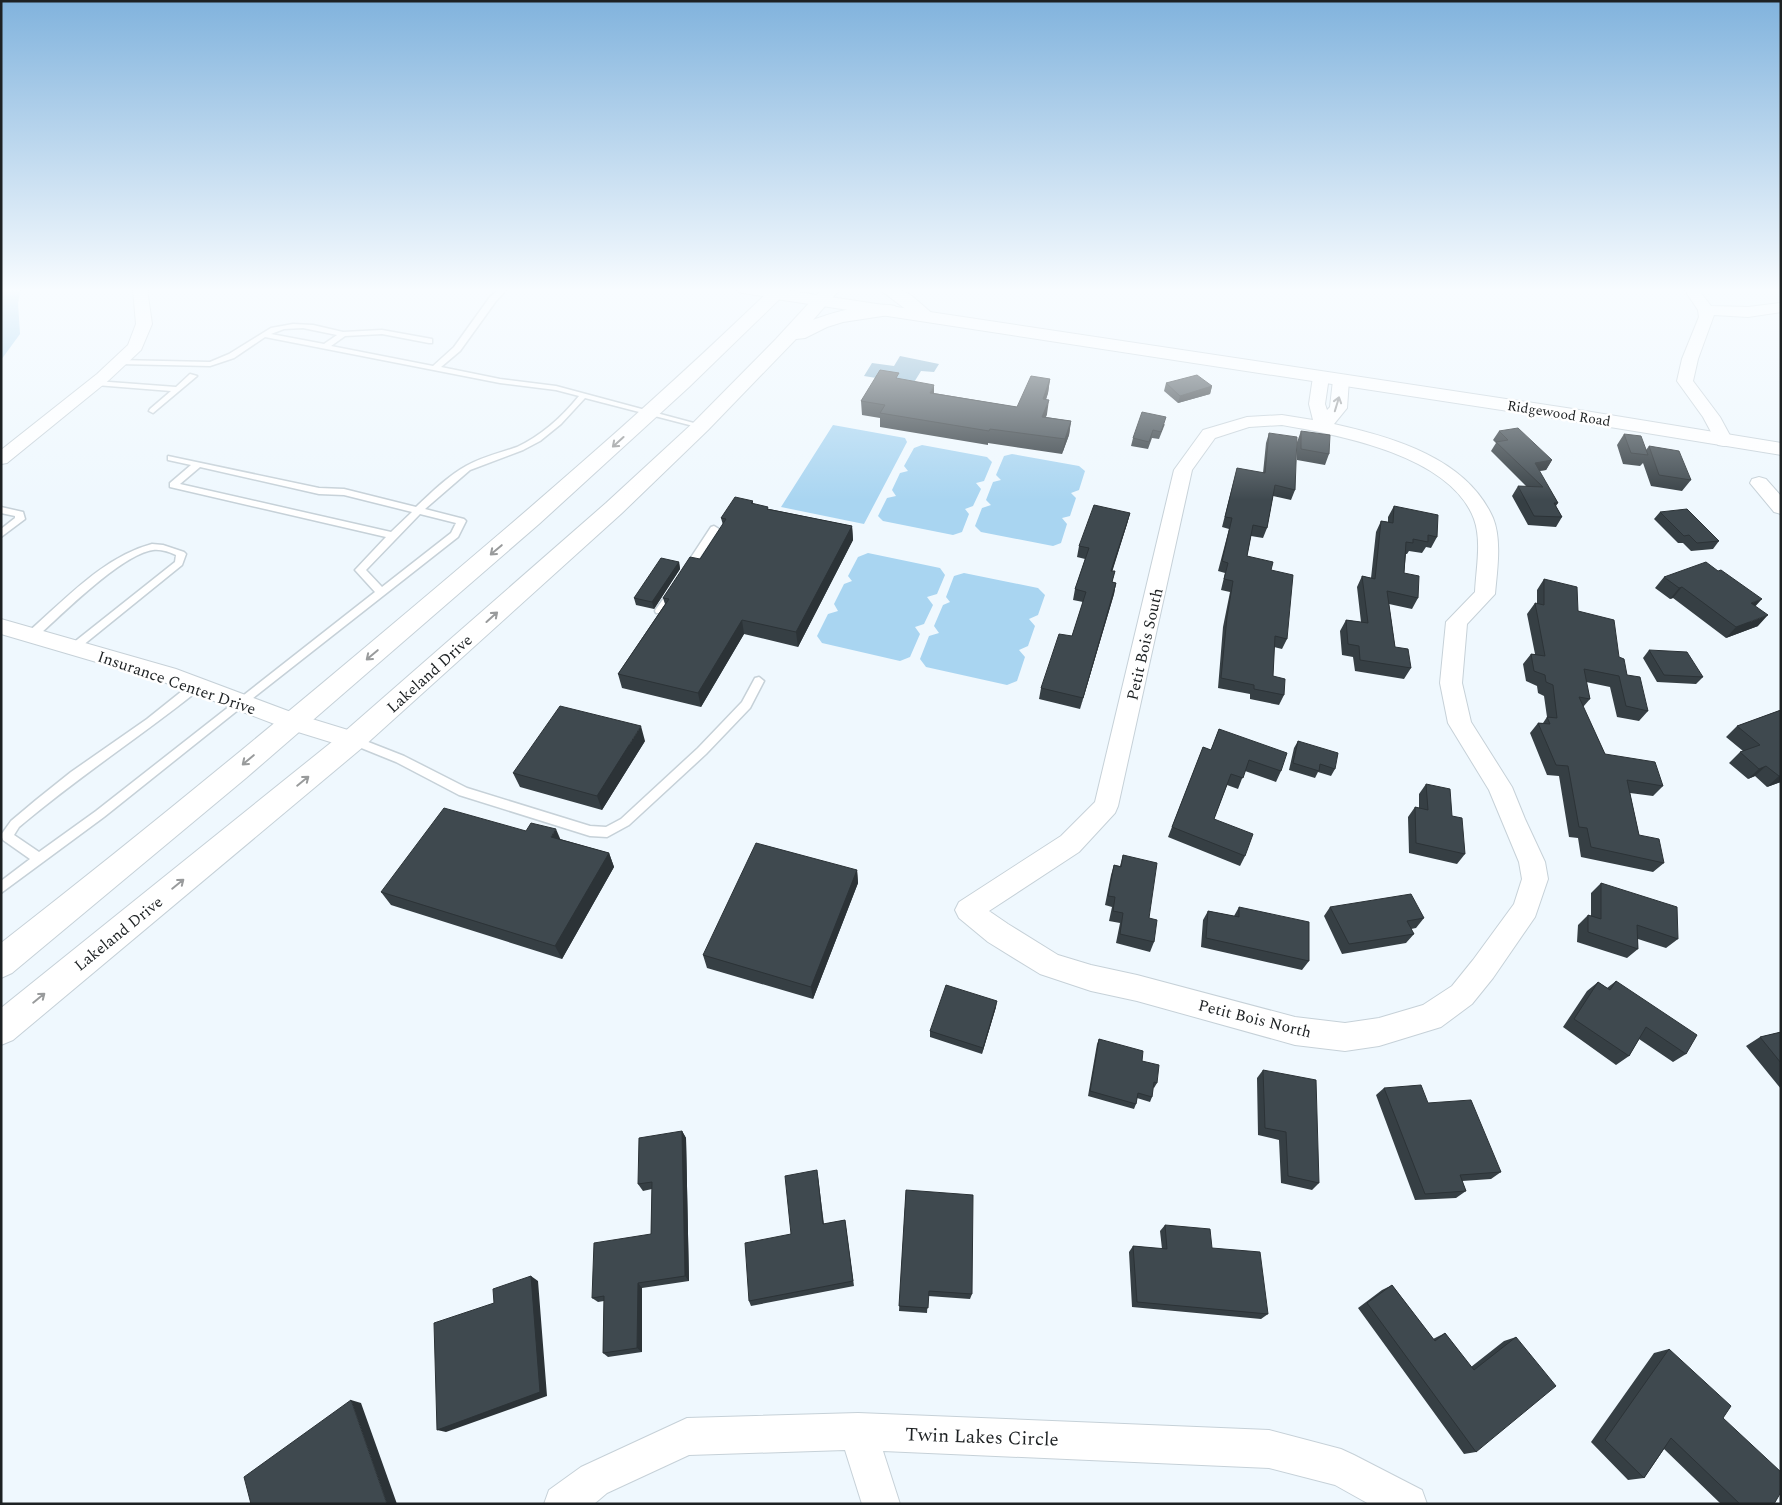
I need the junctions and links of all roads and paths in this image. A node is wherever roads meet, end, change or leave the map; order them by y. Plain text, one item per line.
1 (122, 359) edge
2 (227, 359) edge
3 (389, 359) edge
4 (445, 359) edge
5 (708, 359) edge
6 (766, 359) edge
7 (1211, 359) edge
8 (1690, 359) edge
9 (119, 362) junction
10 (435, 368) junction
11 (193, 376) dead end
12 (1321, 376) junction
13 (1341, 380) junction
14 (96, 383) junction
15 (178, 389) junction
16 (583, 396) junction
17 (153, 412) dead end
18 (651, 414) junction
19 (701, 426) junction
20 (1324, 426) junction
21 (1724, 440) junction
22 (1781, 449) edge
23 (171, 458) dead end
24 (1, 459) edge
25 (198, 464) junction
26 (1759, 483) dead end
27 (1781, 508) edge
28 (1, 510) edge
29 (419, 510) junction
30 (714, 529) dead end
31 (1, 534) edge
32 (394, 536) junction
33 (381, 592) junction
34 (660, 611) edge
35 (1, 626) edge
36 (32, 635) junction
37 (73, 647) junction
38 (759, 681) dead end
39 (196, 686) junction
40 (239, 703) junction
41 (293, 722) junction
42 (353, 740) junction
43 (4, 835) edge
44 (40, 860) junction
45 (1, 888) edge
46 (968, 910) joint
47 (1, 963) edge
48 (1, 1029) edge
49 (858, 1431) junction
50 (563, 1504) edge
51 (881, 1504) edge
52 (1408, 1504) edge

1 - 9 street
2 - 9 lane
3 - 10 lane
4 - 10 lane
5 - 18 main road
6 - 19 main road, Lakeland Drive
7 - 12 main road, Ridgewood Road
8 - 21 street
9 - 14 street
10 - 16 lane
11 - 15 lane
12 - 13 main road, Ridgewood Road
12 - 20 street
20 -> 13 street
13 - 21 main road, Ridgewood Road
14 - 15 lane
14 - 24 street
15 - 17 lane
16 - 18 lane
16 - 29 lane
18 - 19 lane
18 -> 41 main road
42 -> 19 main road, Lakeland Drive
20 - 46 street, Petit Bois South
20 - 46 street, Petit Bois North
21 - 22 main road, Ridgewood Road
23 - 25 lane
25 - 29 lane
25 - 32 lane
26 - 27 street
28 - 31 lane
29 - 32 lane
29 - 33 lane
30 - 34 lane
32 - 33 lane
33 - 40 lane
35 - 36 street, Insurance Center Drive
36 - 37 street, Insurance Center Drive
36 - 37 lane
37 - 39 street, Insurance Center Drive
38 - 42 lane
39 - 40 street, Insurance Center Drive
39 - 43 lane
40 - 41 street, Insurance Center Drive
40 - 44 lane
41 - 42 street, Insurance Center Drive
41 -> 47 main road
48 -> 42 main road, Lakeland Drive
43 - 44 lane
44 - 45 lane
49 - 50 street, Twin Lakes Circle
49 - 51 street
49 - 52 street, Twin Lakes Circle

